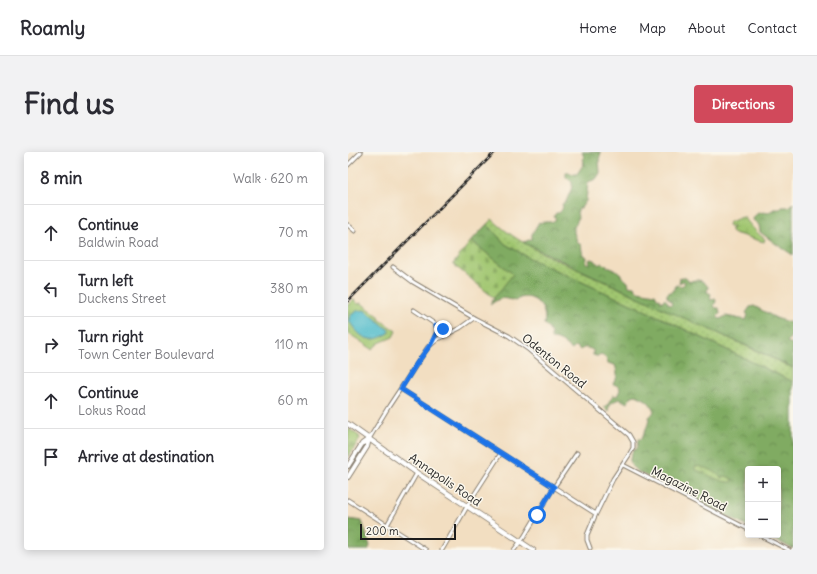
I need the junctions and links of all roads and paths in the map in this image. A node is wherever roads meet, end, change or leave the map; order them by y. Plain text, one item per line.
1 (361, 152) edge
2 (348, 157) edge
3 (352, 161) junction
4 (348, 165) edge
5 (348, 225) edge
6 (355, 231) dead end
7 (393, 267) dead end
8 (414, 310) dead end
9 (474, 318) junction
10 (436, 326) junction
11 (438, 330) junction
12 (450, 333) junction
13 (440, 338) junction
14 (431, 344) junction
15 (401, 389) junction
16 (348, 424) edge
17 (369, 439) junction
18 (501, 453) junction
19 (577, 453) dead end
20 (623, 465) junction
21 (348, 466) edge
22 (417, 473) junction
23 (348, 477) edge
24 (554, 487) junction
25 (348, 500) edge
26 (468, 507) junction
27 (596, 514) junction
28 (387, 525) junction
29 (745, 527) edge
30 (765, 538) edge
31 (520, 542) junction
32 (590, 548) dead end
33 (426, 550) edge
34 (442, 550) edge
35 (514, 550) edge
36 (533, 550) edge
37 (789, 550) edge

1 - 3 street
2 - 3 street
3 - 4 street
5 - 6 street
7 - 9 street, Odenton Road
8 - 10 street
9 - 12 street
9 - 20 street, Odenton Road
10 - 11 street
10 - 12 street
11 - 13 street
11 - 14 street
12 - 13 street
13 - 14 street
14 - 15 street
15 - 17 street
15 - 18 street
16 - 17 main road, Annapolis Road
17 - 21 street
17 - 22 main road, Annapolis Road
17 - 23 street
18 - 24 street
18 - 26 street
19 - 24 street
20 - 27 street, Odenton Road
20 - 29 street, Magazine Road
22 - 26 main road, Annapolis Road
22 - 28 street
24 - 27 street
24 - 31 street
25 - 28 street
26 - 31 main road, Annapolis Road
26 - 34 street
27 - 32 street, Odenton Road
28 - 33 street
30 - 37 street
31 - 35 street
31 - 36 main road, Annapolis Road

